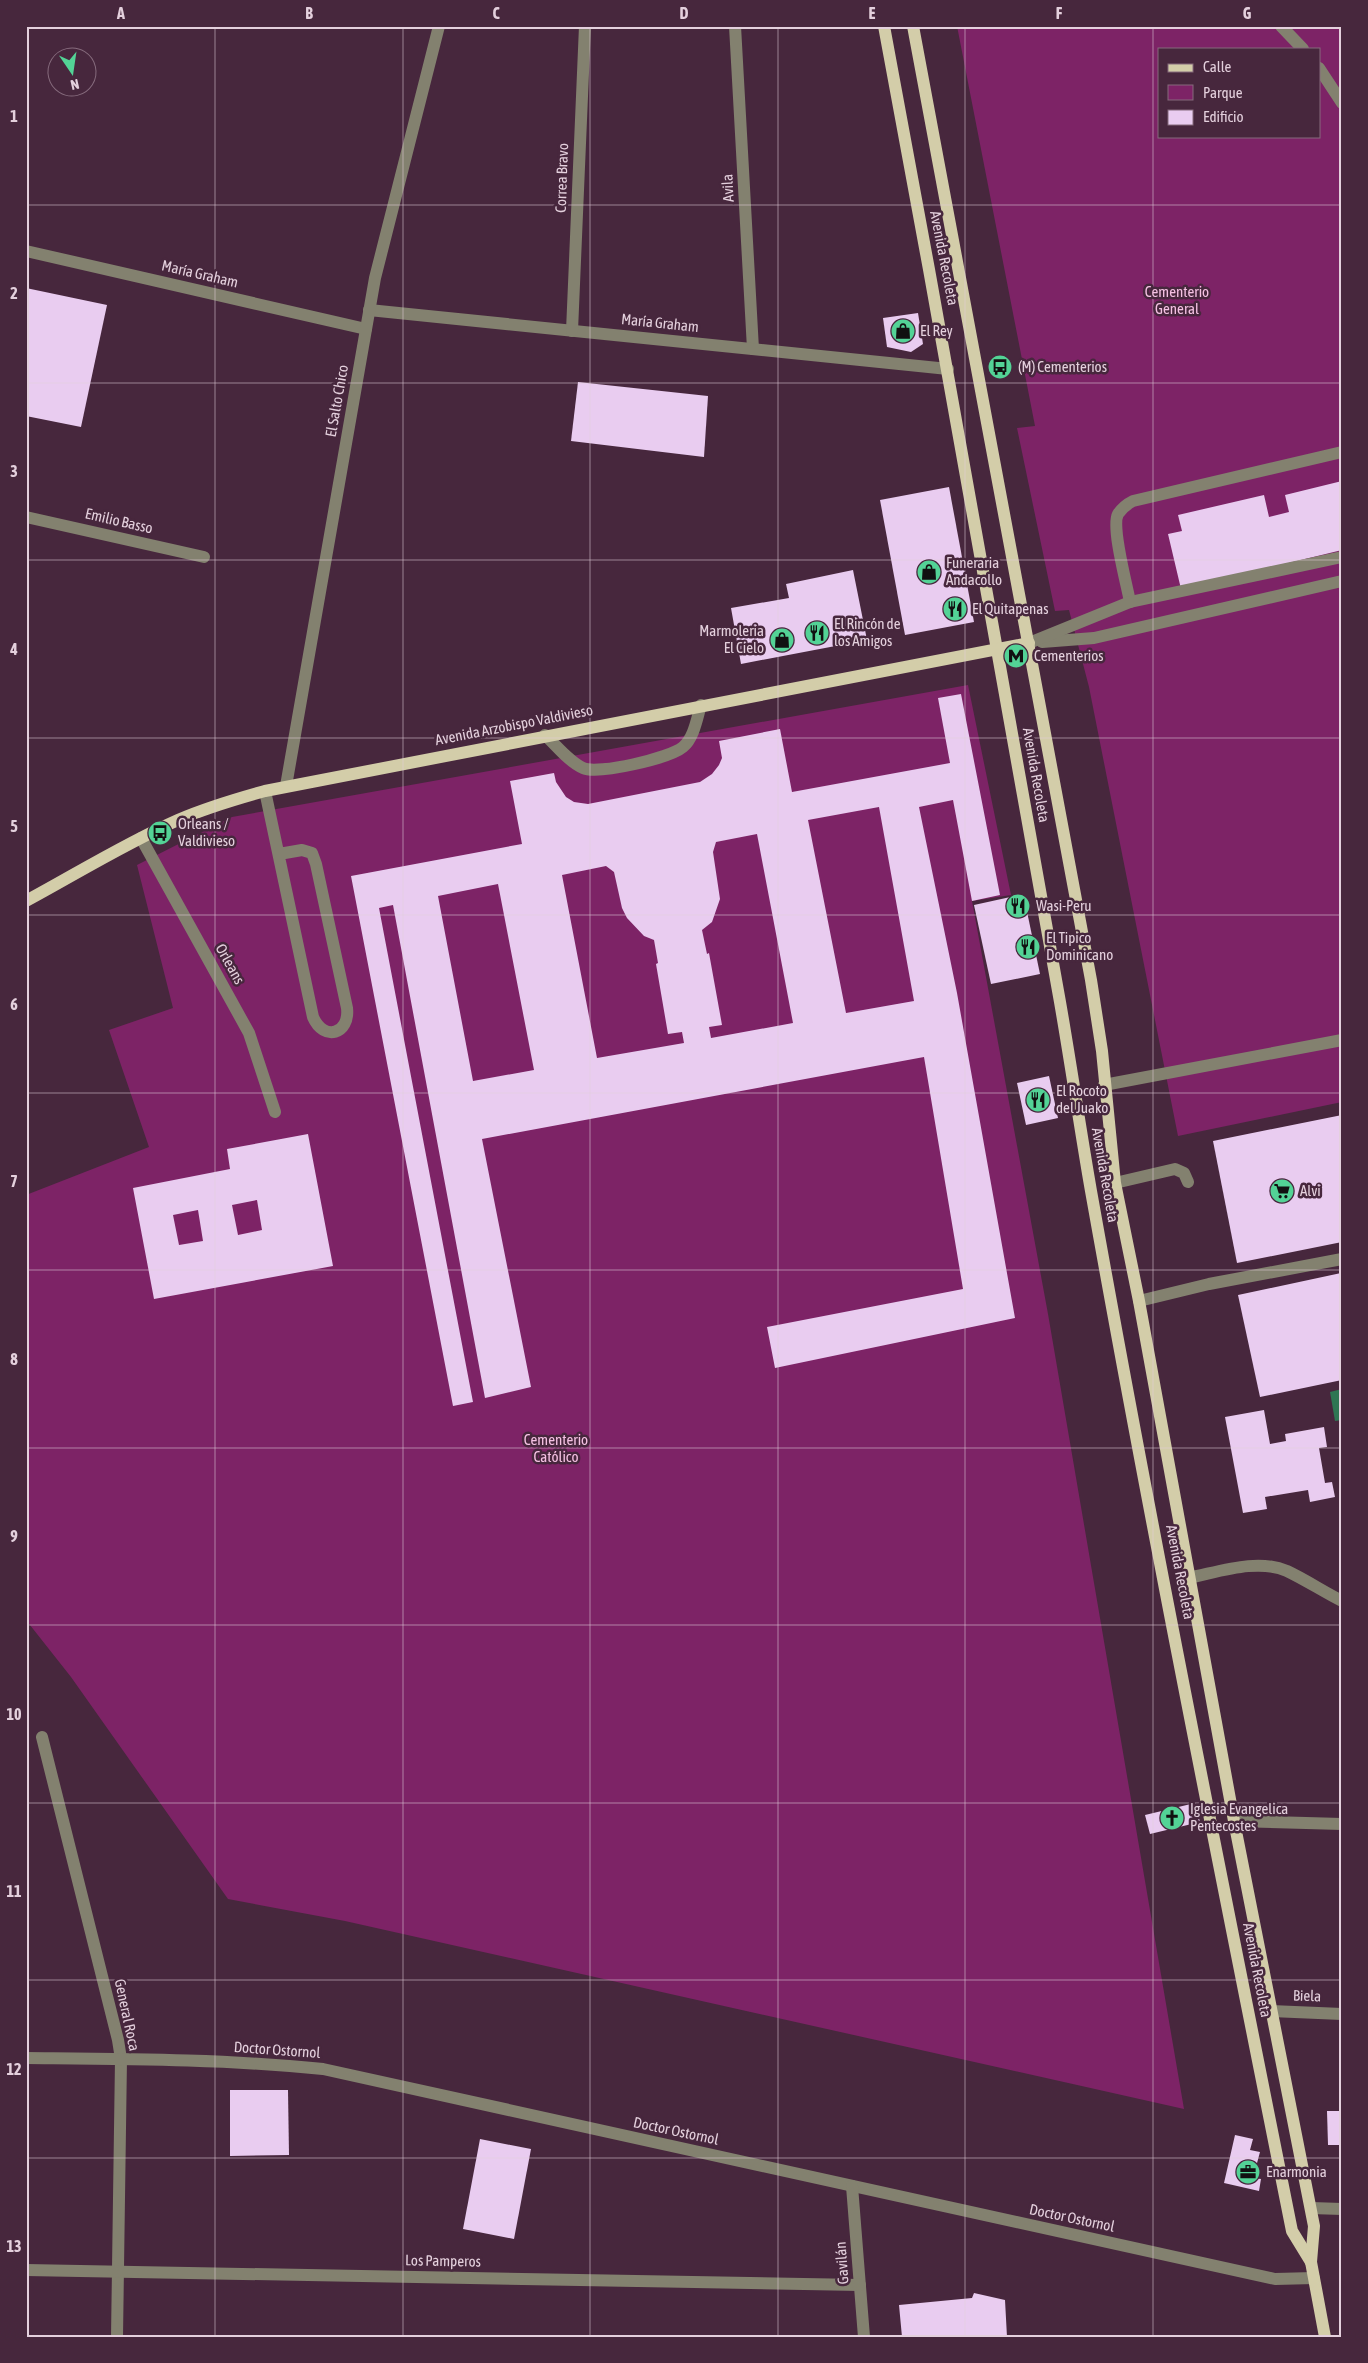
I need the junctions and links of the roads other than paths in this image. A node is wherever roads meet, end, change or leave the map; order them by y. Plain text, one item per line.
1 (439, 26) edge
2 (585, 26) edge
3 (735, 26) edge
4 (884, 26) edge
5 (912, 26) edge
6 (1281, 26) edge
7 (1302, 48) edge
8 (1320, 70) edge
9 (1342, 103) edge
10 (26, 251) edge
11 (369, 310) junction
12 (366, 329) junction
13 (572, 331) junction
14 (753, 349) junction
15 (948, 369) junction
16 (1342, 452) edge
17 (26, 517) edge
18 (204, 557) dead end
19 (1342, 557) edge
20 (1342, 581) edge
21 (1130, 602) junction
22 (1029, 643) junction
23 (996, 649) junction
24 (701, 705) junction
25 (545, 735) junction
26 (286, 786) junction
27 (265, 790) junction
28 (141, 838) junction
29 (279, 854) junction
30 (26, 902) edge
31 (1342, 1040) edge
32 (1104, 1085) junction
33 (275, 1112) dead end
34 (1188, 1182) dead end
35 (1115, 1183) junction
36 (1342, 1259) edge
37 (1139, 1301) junction
38 (1188, 1578) junction
39 (1342, 1601) edge
40 (42, 1737) dead end
41 (1234, 1821) junction
42 (1342, 1824) edge
43 (1271, 2011) junction
44 (1342, 2014) edge
45 (26, 2058) edge
46 (121, 2059) junction
47 (852, 2186) junction
48 (1311, 2208) junction
49 (1342, 2209) edge
50 (1310, 2262) junction
51 (26, 2270) edge
52 (118, 2271) junction
53 (1314, 2278) junction
54 (860, 2285) junction
55 (118, 2337) edge
56 (864, 2337) edge
57 (1325, 2337) edge

1 - 11 street, El Salto Chico
2 - 13 street, Correa Bravo
3 - 14 street, Avila
4 - 15 main road, Avenida Recoleta
5 - 22 main road, Avenida Recoleta
6 - 7 street
8 - 9 street
10 - 12 street, María Graham
11 - 12 street, El Salto Chico
11 - 13 street, María Graham
12 - 26 street, El Salto Chico
13 - 14 street, María Graham
14 - 15 street, María Graham
15 - 23 main road, Avenida Recoleta
16 - 21 street
17 - 18 street, Emilio Basso
19 - 21 street
20 - 22 street
21 - 22 street
22 - 23 main road, Avenida Arzobispo Valdivieso
22 - 32 main road, Avenida Recoleta
23 - 24 main road, Avenida Arzobispo Valdivieso
23 - 50 main road, Avenida Recoleta
24 - 25 main road, Avenida Arzobispo Valdivieso
24 - 25 street
25 - 26 main road, Avenida Arzobispo Valdivieso
26 - 27 main road, Avenida Arzobispo Valdivieso
27 - 28 main road, Avenida Arzobispo Valdivieso
27 - 29 street
28 - 30 main road, Avenida Arzobispo Valdivieso
28 - 33 street, Orleans
29 - 29 street
31 - 32 street
32 - 35 main road, Avenida Recoleta
34 - 35 street
35 - 37 main road, Avenida Recoleta
36 - 37 street
37 - 38 main road, Avenida Recoleta
38 - 39 street
38 - 41 main road, Avenida Recoleta
40 - 46 street, General Roca
41 - 42 street
41 - 43 main road, Avenida Recoleta
43 - 44 street, Biela
43 - 48 main road, Avenida Recoleta
45 - 46 street, Doctor Ostornol
46 - 47 street, Doctor Ostornol
46 - 52 street, General Roca
47 - 53 street, Doctor Ostornol
47 - 54 street, Gavilán
48 - 49 street
48 - 50 main road, Avenida Recoleta
50 - 53 main road, Avenida Recoleta
51 - 52 street, Los Pamperos
52 - 54 street, Los Pamperos
52 - 55 street, General Roca
53 - 57 main road, Avenida Recoleta
54 - 56 street, Gavilán

